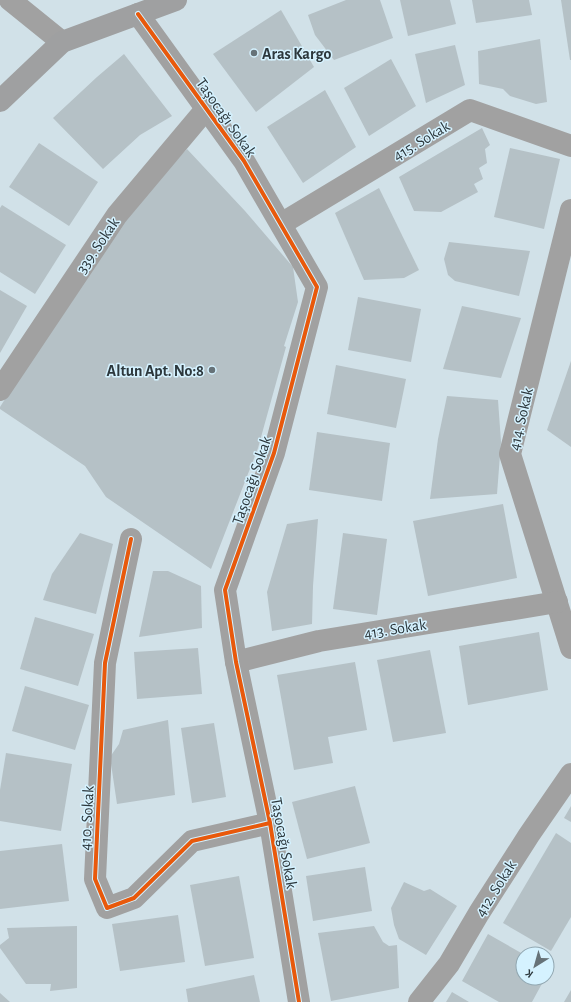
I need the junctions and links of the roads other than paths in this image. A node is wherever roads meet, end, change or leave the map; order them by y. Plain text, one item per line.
1 (10, 0) edge
2 (176, 0) edge
3 (138, 14) junction
4 (62, 42) junction
5 (0, 101) edge
6 (206, 109) junction
7 (571, 146) edge
8 (571, 210) edge
9 (281, 224) junction
10 (0, 390) edge
11 (131, 539) dead end
12 (557, 602) junction
13 (569, 635) edge
14 (236, 662) junction
15 (571, 774) edge
16 (270, 824) junction
17 (299, 1002) edge
18 (419, 1002) edge

1 - 4 street
2 - 3 street
3 - 4 street
3 - 6 street, Taşocağı Sokak
4 - 5 street
6 - 9 street, Taşocağı Sokak
6 - 10 street, 339. Sokak
7 - 9 street, 415. Sokak
8 - 12 street, 414. Sokak
9 - 14 street, Taşocağı Sokak
11 - 16 street, 410. Sokak
12 - 13 street, 414. Sokak
12 - 14 street, 413. Sokak
14 - 16 street, Taşocağı Sokak
15 - 18 street, 412. Sokak
16 - 17 street, Taşocağı Sokak

